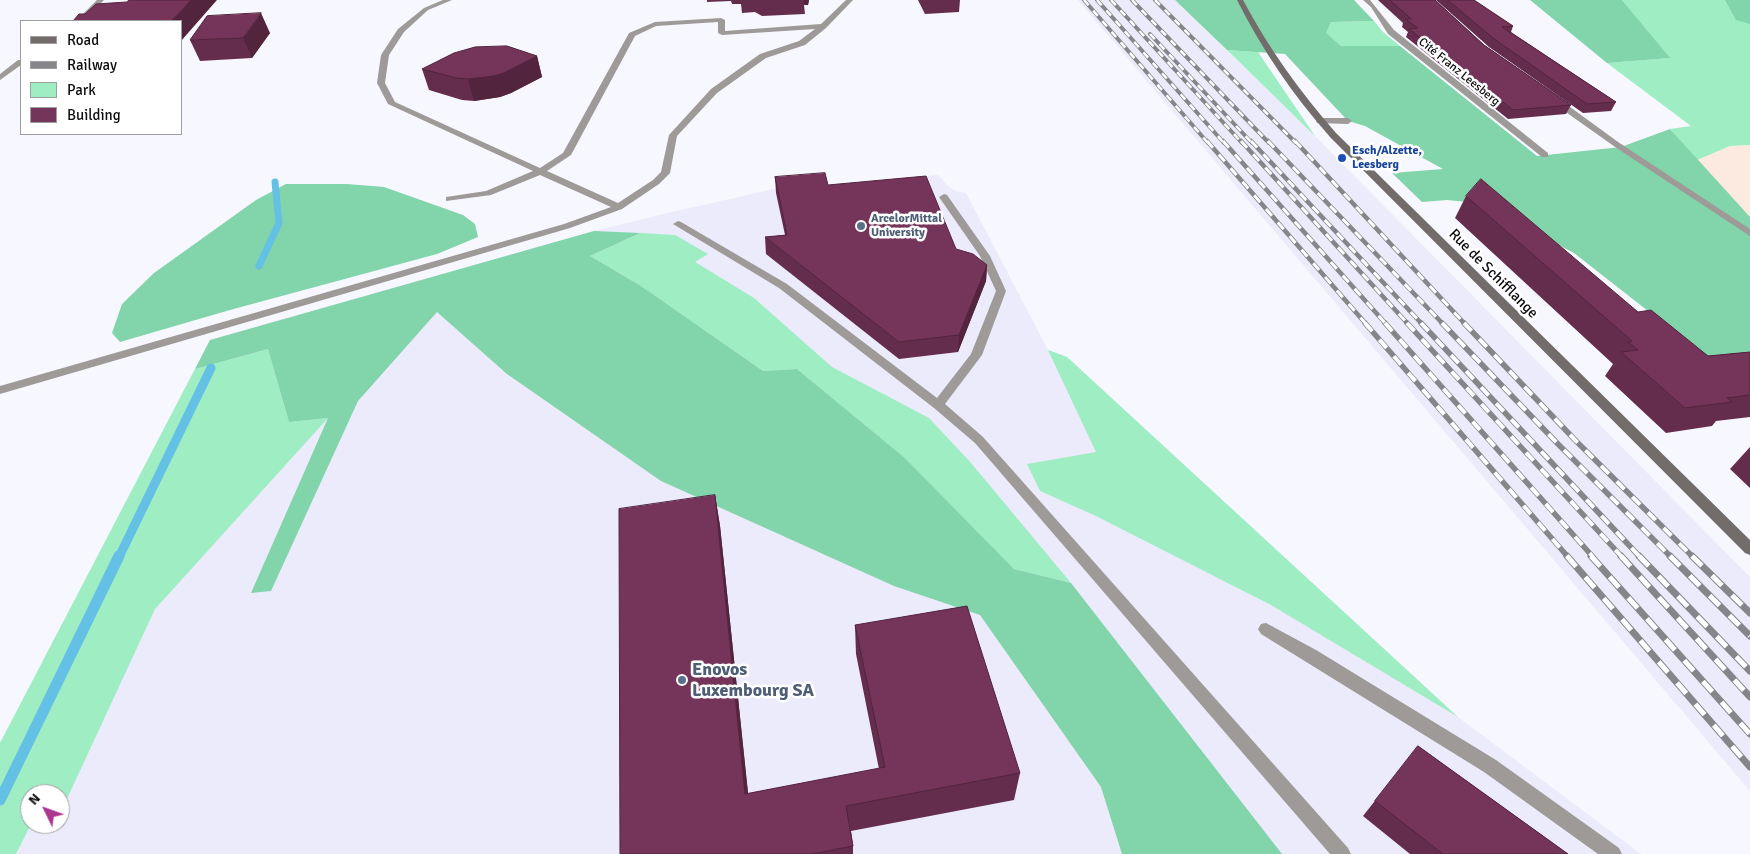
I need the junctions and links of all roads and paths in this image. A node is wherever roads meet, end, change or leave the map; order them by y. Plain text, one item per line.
1 (102, 0) edge
2 (449, 0) edge
3 (850, 0) edge
4 (1240, 0) edge
5 (1366, 0) edge
6 (80, 20) edge
7 (824, 26) junction
8 (20, 63) edge
9 (0, 78) edge
10 (1549, 96) edge
11 (1320, 121) junction
12 (1348, 122) dead end
13 (1545, 155) dead end
14 (541, 171) junction
15 (944, 197) dead end
16 (449, 199) dead end
17 (619, 206) junction
18 (678, 224) dead end
19 (1750, 233) edge
20 (0, 390) edge
21 (938, 405) junction
22 (1750, 548) edge
23 (1266, 629) dead end
24 (1342, 854) edge
25 (1613, 854) edge

1 - 6 street
2 - 14 street
3 - 7 street
4 - 11 street, Rue de Schifflange
5 - 13 street, Cité Franz Leesberg
7 - 14 street
7 - 17 street
8 - 9 street
10 - 19 street
11 - 12 street
11 - 22 street, Rue de Schifflange
14 - 16 street
14 - 17 street
15 - 21 street
17 - 20 street
18 - 21 street
21 - 24 street
23 - 25 street

